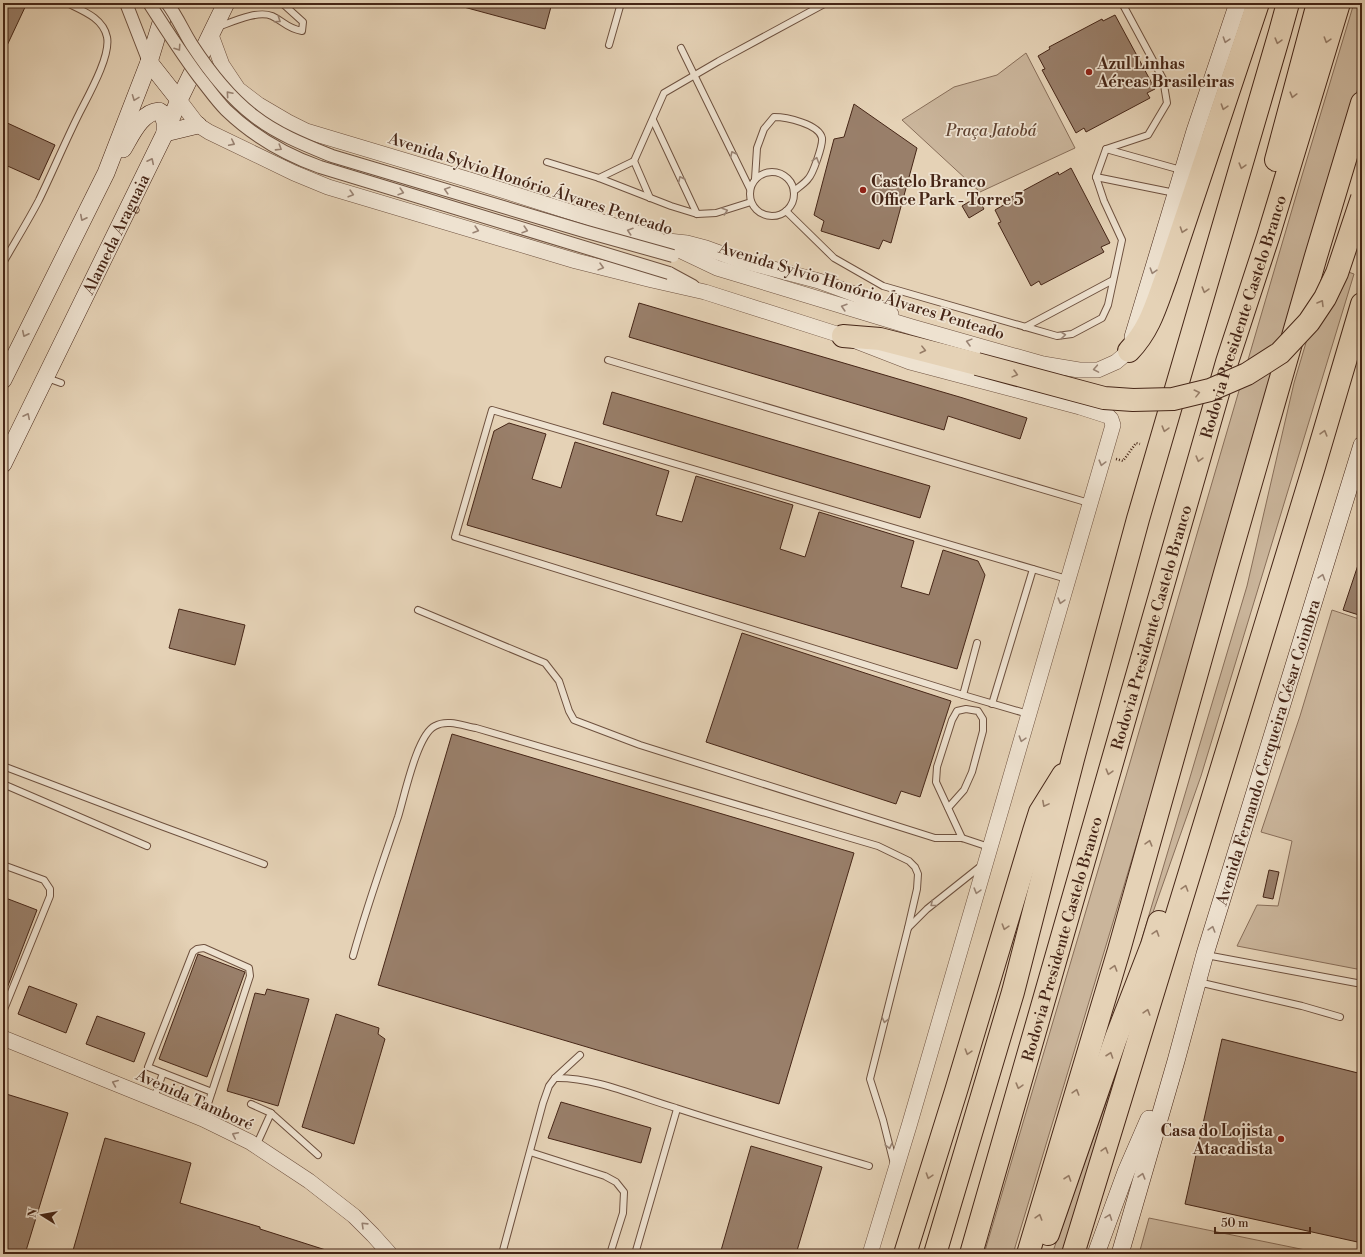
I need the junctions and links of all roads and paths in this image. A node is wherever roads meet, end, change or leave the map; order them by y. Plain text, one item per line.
1 (67, 3) edge
2 (126, 3) edge
3 (149, 3) edge
4 (167, 3) edge
5 (226, 3) edge
6 (282, 3) edge
7 (621, 3) edge
8 (826, 3) edge
9 (1122, 3) edge
10 (1238, 3) edge
11 (1258, 3) edge
12 (1288, 3) edge
13 (1318, 3) edge
14 (1338, 3) edge
15 (213, 32) junction
16 (609, 45) dead end
17 (681, 48) dead end
18 (149, 62) junction
19 (694, 76) junction
20 (179, 100) junction
21 (1362, 103) edge
22 (653, 120) junction
23 (198, 125) junction
24 (165, 133) junction
25 (319, 135) junction
26 (1106, 149) junction
27 (634, 161) junction
28 (547, 162) dead end
29 (1184, 170) junction
30 (106, 173) junction
31 (302, 176) junction
32 (1096, 177) junction
33 (599, 178) junction
34 (755, 179) junction
35 (750, 189) junction
36 (794, 191) junction
37 (1177, 194) junction
38 (650, 198) junction
39 (1362, 198) edge
40 (751, 202) junction
41 (786, 211) junction
42 (697, 214) junction
43 (1268, 237) junction
44 (656, 239) junction
45 (3, 263) edge
46 (717, 268) junction
47 (1113, 280) junction
48 (705, 292) junction
49 (1362, 304) edge
50 (912, 327) junction
51 (1025, 327) junction
52 (843, 336) junction
53 (1129, 351) junction
54 (608, 360) dead end
55 (3, 380) edge
56 (1140, 444) dead end
57 (1362, 445) edge
58 (8, 448) edge
59 (1104, 455) junction
60 (3, 464) edge
61 (1313, 470) junction
62 (1091, 503) junction
63 (1033, 569) junction
64 (1067, 579) junction
65 (418, 610) dead end
66 (977, 643) dead end
67 (963, 695) junction
68 (992, 704) junction
69 (1029, 714) junction
70 (1073, 759) junction
71 (3, 766) edge
72 (3, 784) edge
73 (948, 808) junction
74 (962, 838) junction
75 (147, 846) dead end
76 (990, 847) junction
77 (986, 862) junction
78 (264, 864) dead end
79 (3, 865) edge
80 (908, 928) junction
81 (1204, 954) junction
82 (354, 956) dead end
83 (1197, 982) junction
84 (1362, 984) edge
85 (4, 1009) edge
86 (1340, 1017) dead end
87 (3, 1038) edge
88 (580, 1055) dead end
89 (1176, 1061) junction
90 (163, 1073) junction
91 (555, 1078) junction
92 (212, 1092) junction
93 (154, 1099) junction
94 (251, 1104) dead end
95 (677, 1109) junction
96 (271, 1113) junction
97 (203, 1119) junction
98 (256, 1146) junction
99 (530, 1152) junction
100 (318, 1155) dead end
101 (868, 1166) dead end
102 (895, 1171) junction
103 (390, 1254) edge
104 (502, 1254) edge
105 (610, 1254) edge
106 (635, 1254) edge
107 (870, 1254) edge
108 (905, 1254) edge
109 (935, 1254) edge
110 (971, 1254) edge
111 (1028, 1254) edge
112 (1041, 1254) edge
113 (1073, 1254) edge
114 (1096, 1254) edge
115 (1120, 1254) edge

1 - 45 lane
2 - 18 street
3 -> 48 street, bridge
4 - 18 main road
46 -> 4 street, bridge
5 - 15 main road, Alameda Araguaia
15 -> 6 lane
7 - 16 lane
8 - 19 lane
9 - 26 lane
10 -> 29 main road
11 -> 53 highway
12 -> 70 highway
13 -> 43 highway
14 -> 43 highway, Rodovia Presidente Castelo Branco
15 - 20 main road, Alameda Araguaia
15 - 25 street, Avenida Sylvio Honório Álvares Penteado
17 - 19 lane
18 - 20 main road
18 -> 30 main road
19 - 22 lane
35 -> 19 lane
20 - 23 street
20 - 24 main road, Alameda Araguaia
111 -> 21 highway
22 - 27 lane
42 -> 22 lane
23 - 24 main road
23 -> 31 street
24 - 30 main road
58 -> 24 main road, Alameda Araguaia
25 - 31 street
44 -> 25 street, Avenida Sylvio Honório Álvares Penteado
26 - 29 lane
26 - 32 lane
27 - 33 lane
27 - 38 lane
28 - 33 lane
29 - 37 main road
30 -> 55 main road
31 -> 48 street
32 - 37 lane
32 - 47 lane
33 - 38 lane
34 - 35 lane
34 - 36 lane
36 -> 34 lane
35 - 40 lane
36 - 41 lane
37 -> 53 main road
38 - 42 lane
52 -> 39 highway, bridge
40 - 41 lane
42 -> 40 lane
41 - 51 lane
43 -> 110 highway, Rodovia Presidente Castelo Branco
44 - 46 street, Avenida Sylvio Honório Álvares Penteado
44 - 50 street
50 -> 46 street, Avenida Sylvio Honório Álvares Penteado
47 - 51 lane
51 -> 47 lane
48 - 52 street
61 -> 49 highway
53 -> 50 street, Avenida Sylvio Honório Álvares Penteado
52 - 59 street
54 - 62 lane
56 - 59 path
81 -> 57 main road, Avenida Fernando Cerqueira César Coimbra
58 - 60 main road, Alameda Araguaia
59 -> 62 street
112 -> 61 highway
113 -> 61 highway
62 - 64 street
63 - 64 lane
63 - 67 lane
63 - 68 lane
64 -> 69 street
65 - 74 lane
66 - 67 lane
67 - 68 lane
68 - 69 lane
69 -> 76 street
70 -> 108 highway
70 - 109 highway
71 - 78 lane
72 - 75 lane
73 - 73 lane
73 - 74 lane
74 - 76 lane
76 - 77 street
77 -> 80 lane
77 -> 102 street
79 - 85 lane
80 - 82 lane
80 -> 102 lane
81 - 83 main road, Avenida Fernando Cerqueira César Coimbra
81 - 84 lane
83 - 86 lane
83 - 89 main road, Avenida Fernando Cerqueira César Coimbra
93 -> 87 street, Avenida Tamboré
88 - 91 lane
114 -> 89 main road
115 -> 89 main road
90 - 92 lane
90 - 92 lane
90 - 93 lane
91 - 95 lane
91 - 99 lane
92 - 97 lane
93 - 97 street, Avenida Tamboré
94 - 96 lane
95 - 101 lane
95 - 106 lane
96 - 98 lane
96 - 100 lane
98 -> 97 street, Avenida Tamboré
103 -> 98 street, Avenida Tamboré
99 - 104 lane
99 - 105 lane
102 - 107 street

